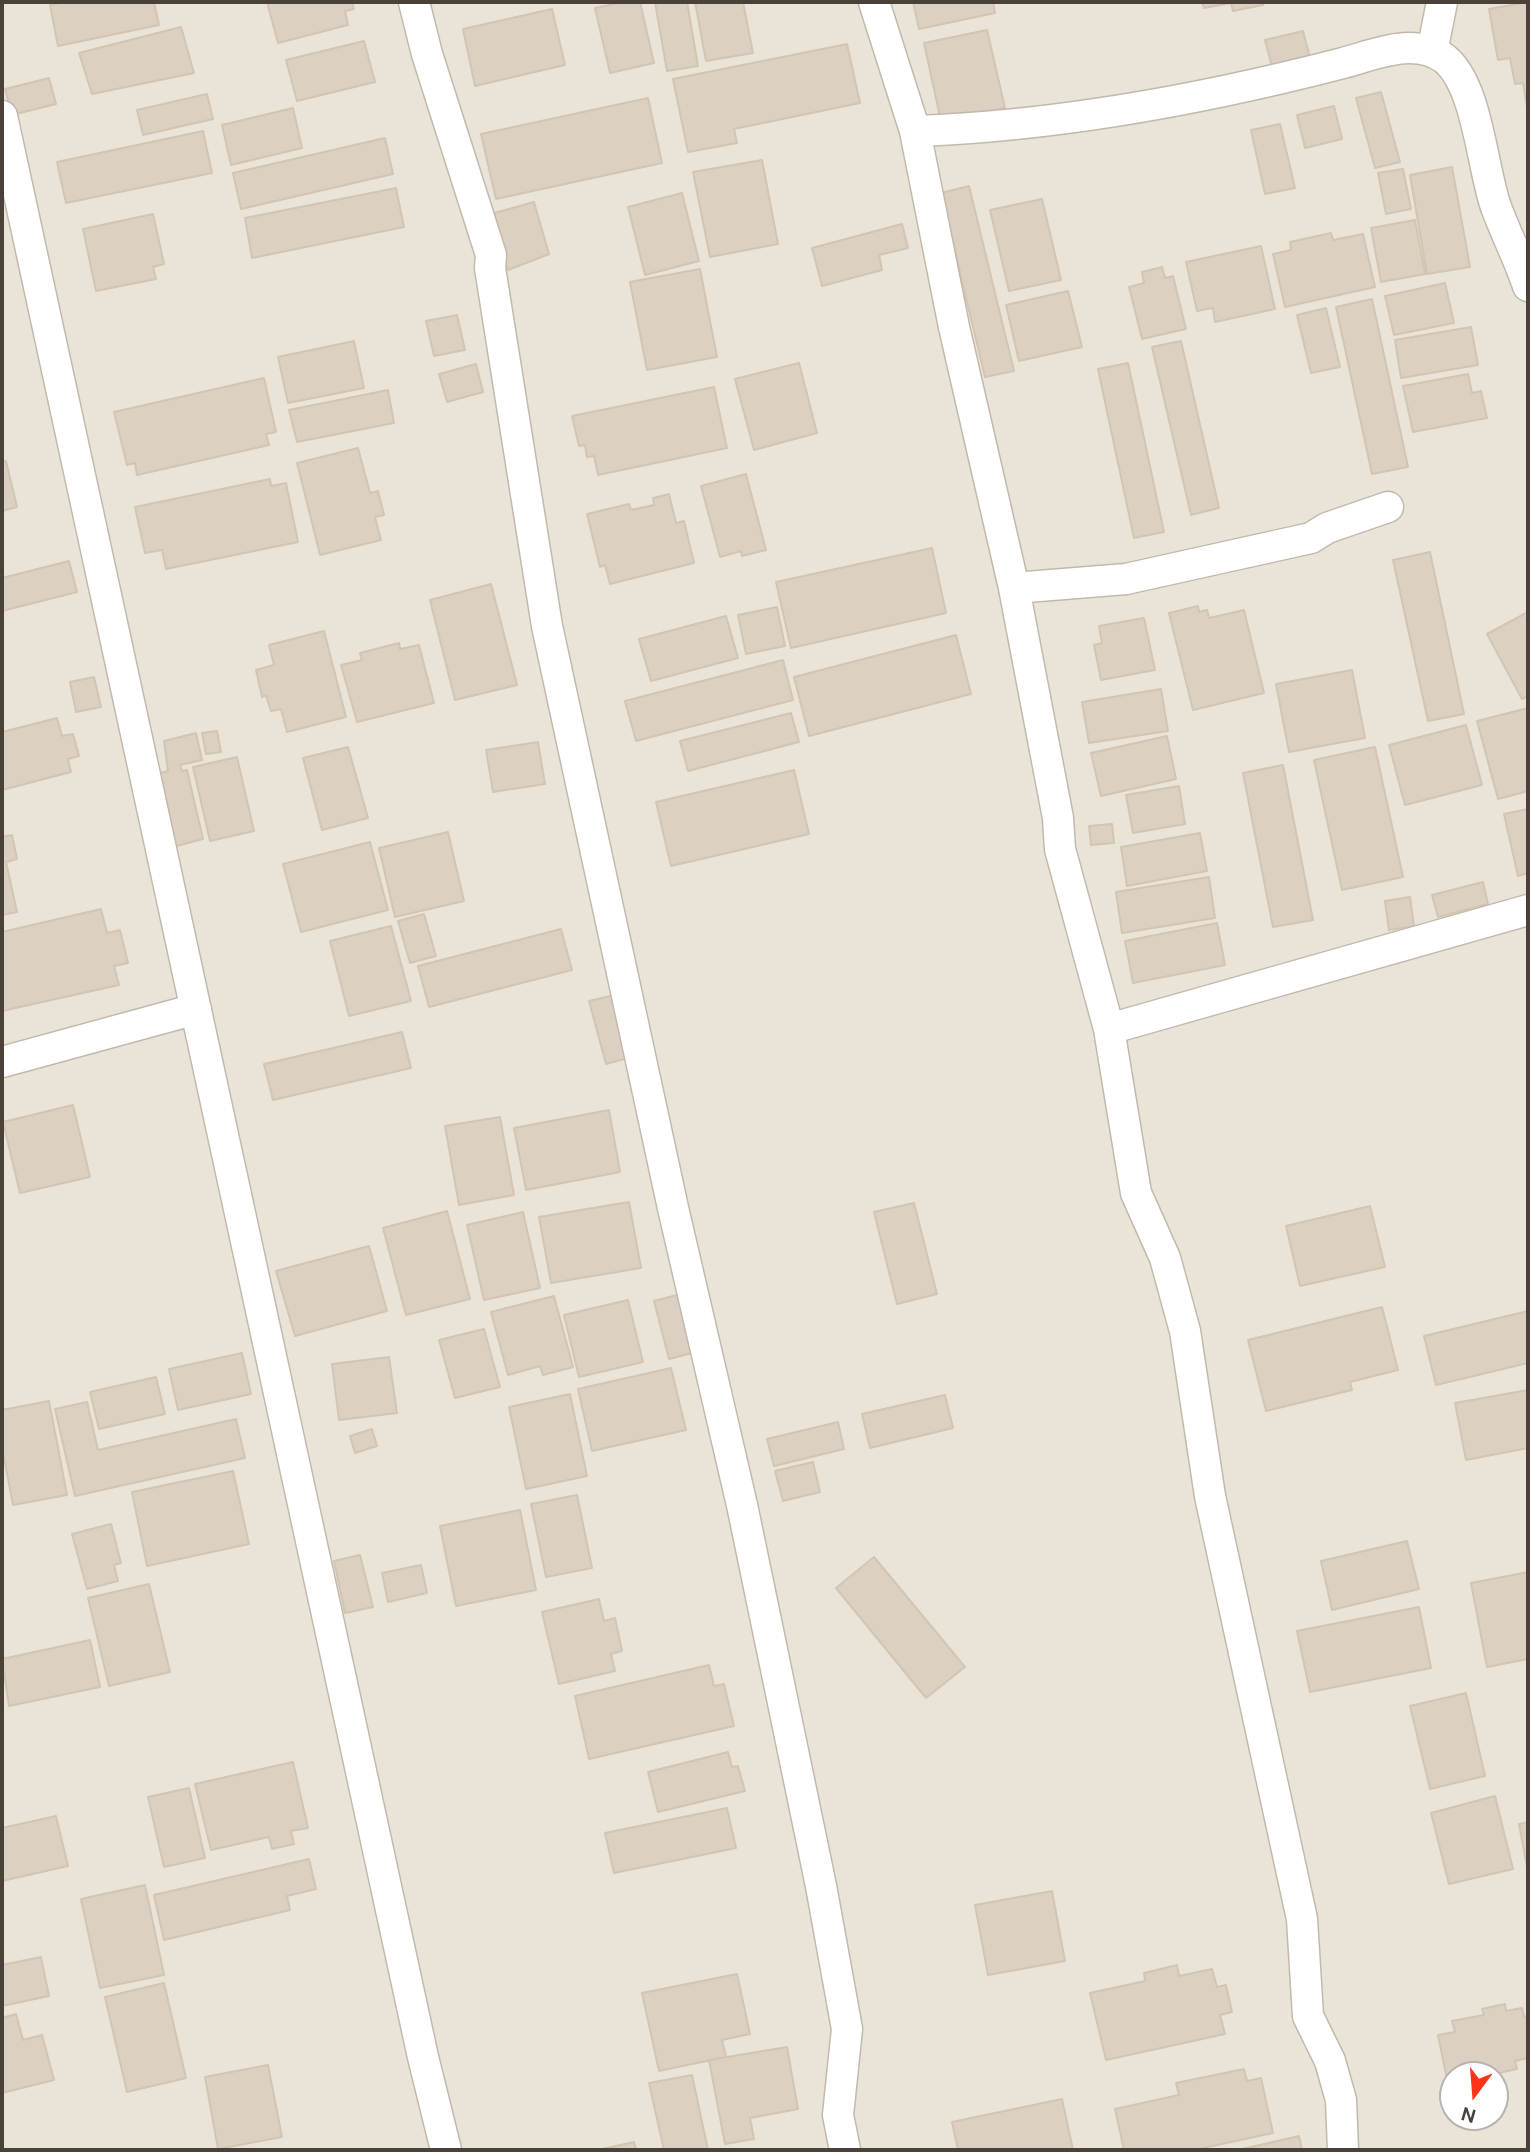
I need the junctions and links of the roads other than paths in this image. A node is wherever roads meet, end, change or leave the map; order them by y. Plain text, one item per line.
1 (414, 2) edge
2 (874, 2) edge
3 (1442, 2) edge
4 (1432, 52) junction
5 (2, 116) edge
6 (915, 131) junction
7 (1528, 286) edge
8 (1388, 507) dead end
9 (1014, 589) junction
10 (1528, 910) edge
11 (196, 1009) junction
12 (1109, 1029) junction
13 (2, 1062) edge
14 (446, 2150) edge
15 (845, 2150) edge
16 (1343, 2150) edge

1 - 15 street
2 - 6 street
3 - 4 street
4 - 6 street
4 - 7 street
5 - 11 street
6 - 9 street
8 - 9 street
9 - 12 street
10 - 12 street
11 - 13 street
11 - 14 street
12 - 16 street

